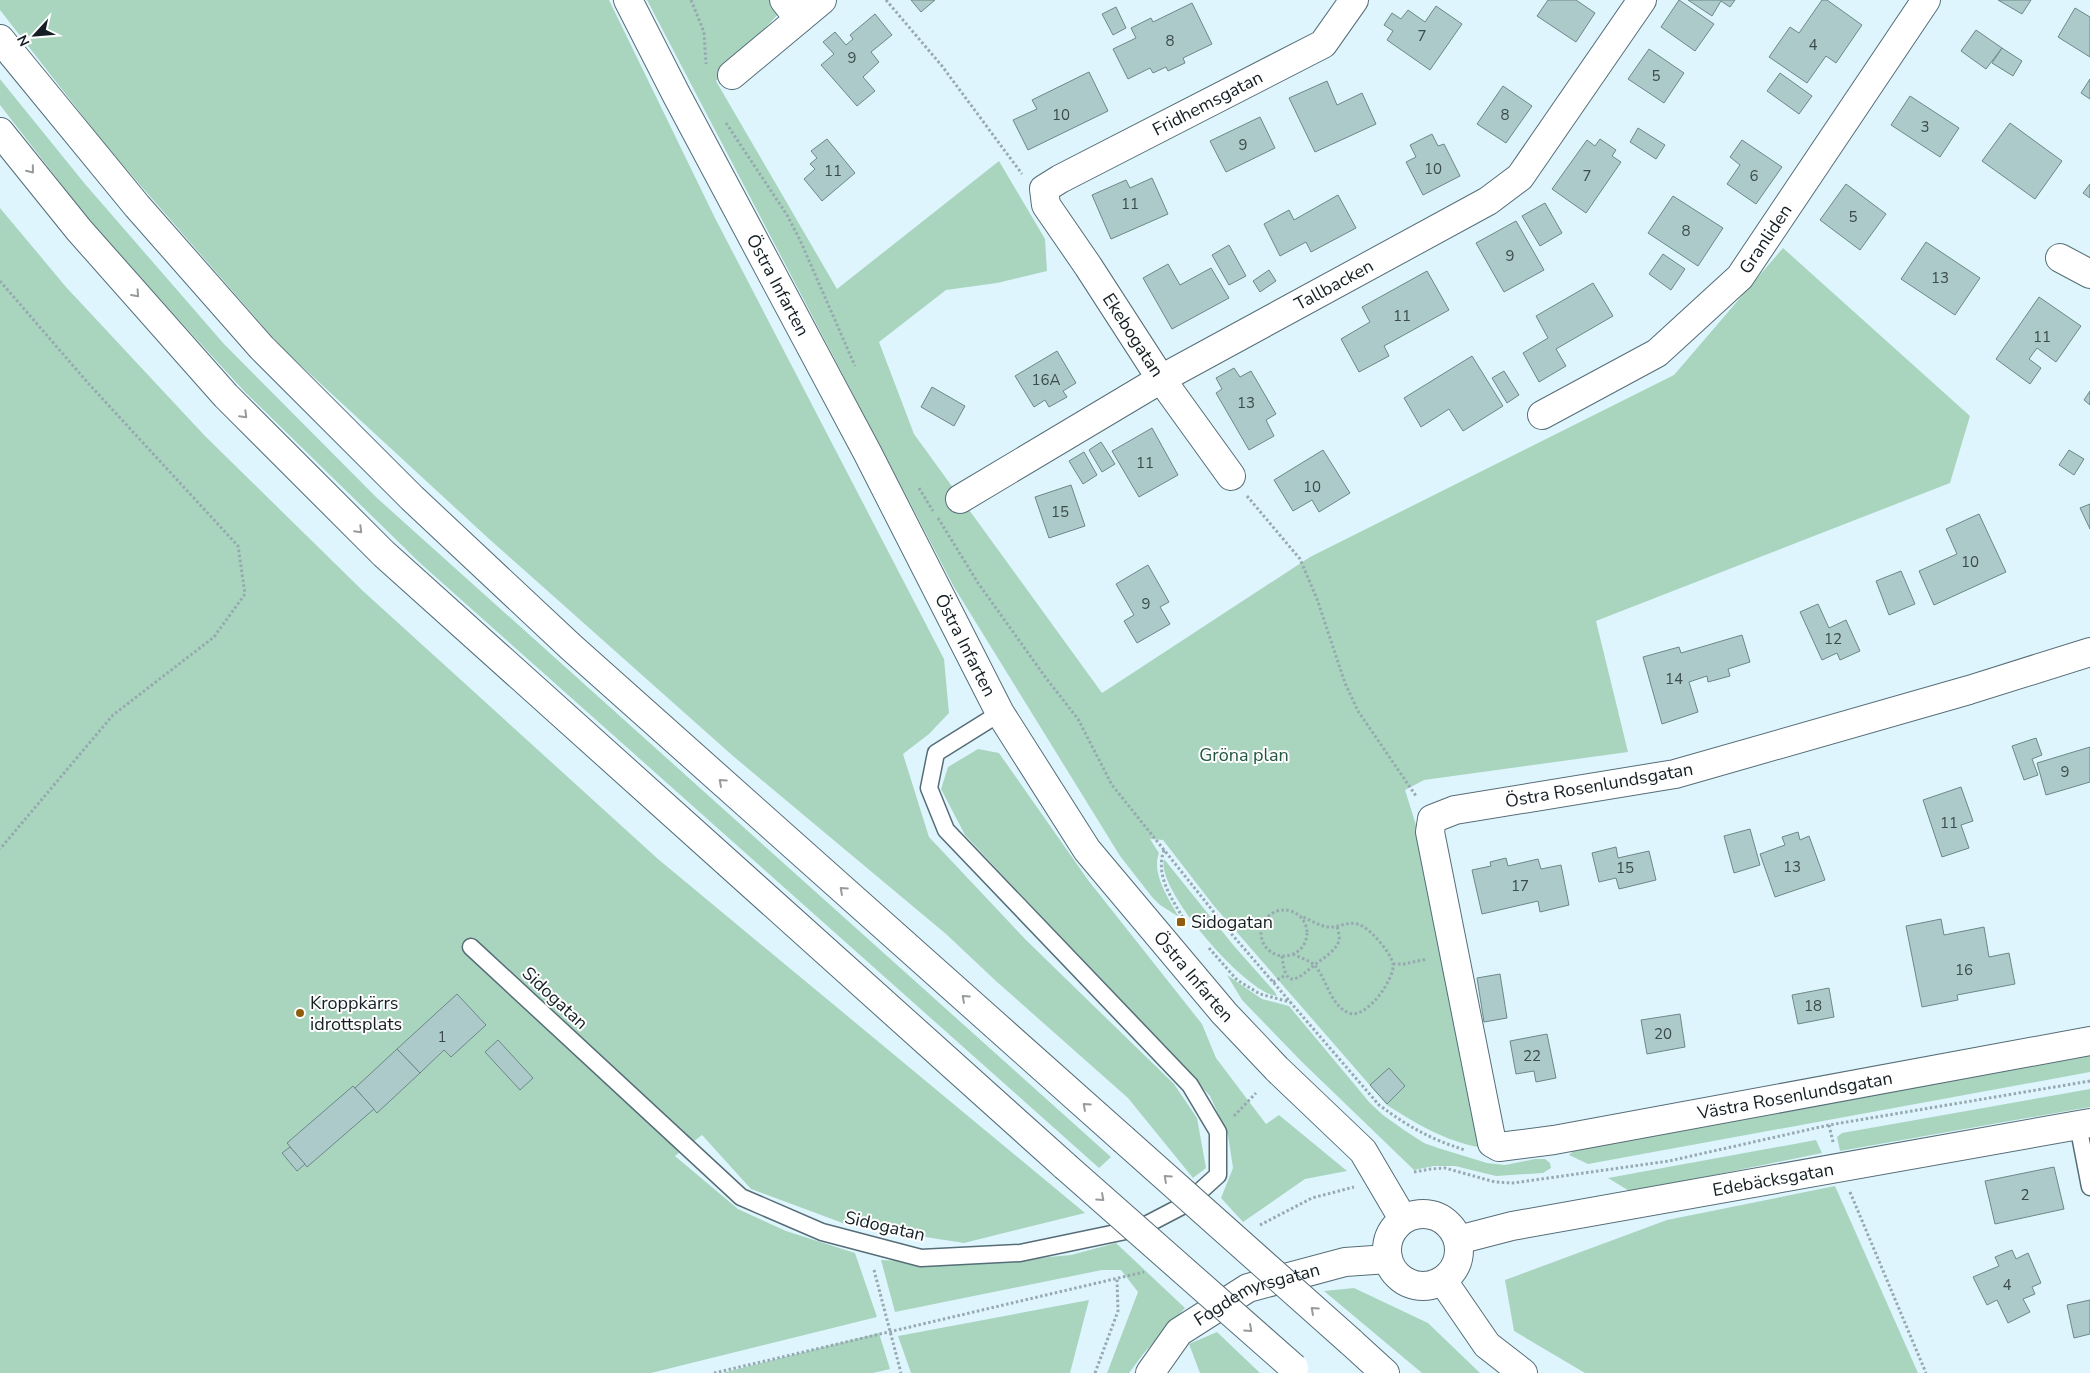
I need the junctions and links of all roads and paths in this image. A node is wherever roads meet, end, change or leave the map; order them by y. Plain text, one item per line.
1 (628, 0) edge
2 (691, 0) edge
3 (822, 0) edge
4 (886, 0) edge
5 (1354, 0) edge
6 (1642, 0) edge
7 (1926, 0) edge
8 (791, 10) edge
9 (0, 39) edge
10 (706, 68) dead end
11 (732, 75) dead end
12 (722, 118) dead end
13 (0, 132) edge
14 (1044, 189) junction
15 (2060, 258) dead end
16 (2090, 274) edge
17 (0, 281) edge
18 (858, 372) dead end
19 (1161, 379) junction
20 (1542, 415) dead end
21 (1231, 476) joint
22 (915, 482) dead end
23 (960, 499) dead end
24 (2090, 652) edge
25 (1000, 713) junction
26 (1432, 819) junction
27 (0, 850) edge
28 (1164, 850) junction
29 (1300, 916) junction
30 (1185, 921) dead end
31 (1337, 926) junction
32 (1205, 943) dead end
33 (471, 947) dead end
34 (1454, 953) junction
35 (1293, 954) junction
36 (1282, 956) junction
37 (1315, 964) junction
38 (1393, 964) junction
39 (1286, 975) junction
40 (1273, 982) junction
41 (1291, 1002) junction
42 (2090, 1040) edge
43 (2090, 1081) edge
44 (1256, 1093) dead end
45 (2084, 1124) edge
46 (1828, 1125) junction
47 (1218, 1132) junction
48 (1487, 1150) junction
49 (1840, 1169) junction
50 (1414, 1172) dead end
51 (1357, 1187) dead end
52 (2090, 1187) edge
53 (1403, 1219) junction
54 (1259, 1225) dead end
55 (1458, 1240) junction
56 (868, 1244) junction
57 (1388, 1259) junction
58 (1153, 1269) dead end
59 (1117, 1279) junction
60 (1443, 1281) junction
61 (890, 1330) junction
62 (1296, 1371) edge
63 (714, 1373) edge
64 (901, 1373) edge
65 (1096, 1373) edge
66 (1150, 1373) edge
67 (1385, 1373) edge
68 (1523, 1373) edge
69 (1926, 1373) edge

1 - 25 main road, Östra Infarten
2 - 10 path
3 - 8 main road
4 - 14 path
5 - 14 main road, Fridhemsgatan
6 - 19 main road, Tallbacken
7 - 20 main road, Granliden
8 - 11 main road
67 -> 9 main road, bridge
12 - 18 path
13 -> 62 main road, bridge
14 - 19 main road, Ekebogatan
15 - 16 main road
17 - 27 path
19 - 21 main road, Ekebogatan
19 - 23 main road, Tallbacken
21 - 26 path
22 - 28 path
24 - 26 main road, Östra Rosenlundsgatan
25 - 47 lane
25 - 53 main road, Östra Infarten
26 - 34 main road
28 - 30 path
28 - 40 path
29 - 31 path
29 - 35 path
29 - 36 path
31 - 37 path
31 - 38 path
32 - 41 path
33 - 56 lane, Sidogatan
34 - 38 path
34 - 48 main road
35 - 36 path
35 - 37 path
36 - 39 path
37 - 38 path
37 - 39 path
39 - 40 path
40 - 41 path
41 - 48 path
42 - 48 main road, Västra Rosenlundsgatan
43 - 46 path
44 - 47 path
45 - 49 main road, Edebäcksgatan
45 - 52 lane
46 - 49 path
46 - 50 path
47 - 56 lane, Sidogatan
49 - 55 main road, Edebäcksgatan
49 - 69 path
51 - 54 path
53 - 55 main road
53 - 57 main road
55 - 60 main road
56 - 61 path
57 - 60 main road
57 - 66 main road, Fogdemyrsgatan
58 - 59 path
59 - 61 path
59 - 65 path
60 - 68 main road
61 - 63 path
61 - 64 path

